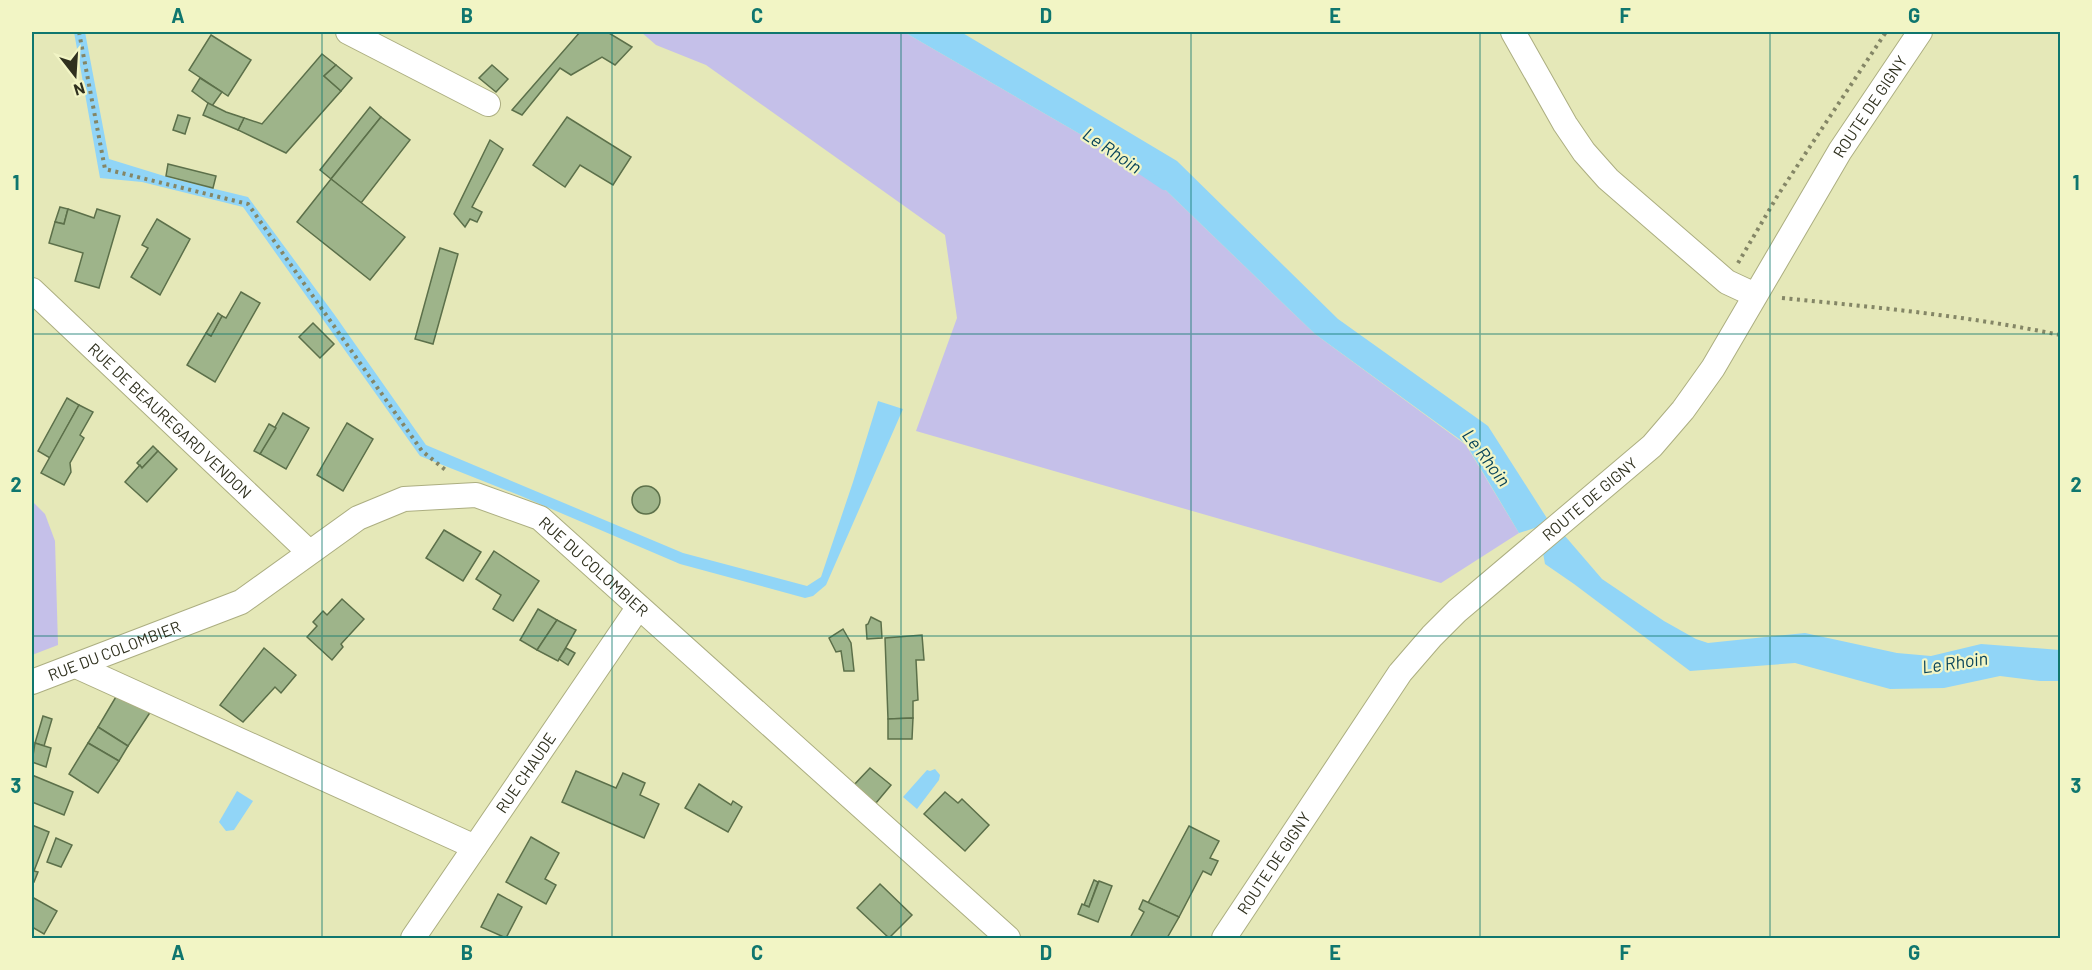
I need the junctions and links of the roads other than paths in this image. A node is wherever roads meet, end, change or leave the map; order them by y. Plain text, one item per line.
1 (348, 32) edge
2 (1513, 32) edge
3 (1920, 32) edge
4 (488, 104) dead end
5 (32, 290) edge
6 (1755, 295) junction
7 (309, 552) junction
8 (638, 608) junction
9 (76, 666) junction
10 (32, 682) edge
11 (475, 847) junction
12 (413, 939) edge
13 (1008, 939) edge
14 (1224, 939) edge

1 - 4 street
2 - 6 street
3 - 6 street, ROUTE DE GIGNY
5 - 7 street, RUE DE BEAUREGARD VENDON
6 - 14 street, ROUTE DE GIGNY
7 - 8 street, RUE DU COLOMBIER
7 - 9 street, RUE DU COLOMBIER
8 - 11 street, RUE CHAUDE
8 - 13 street, RUE DU COLOMBIER
9 - 10 street, RUE DU COLOMBIER
9 - 11 street
11 - 12 street, RUE CHAUDE

